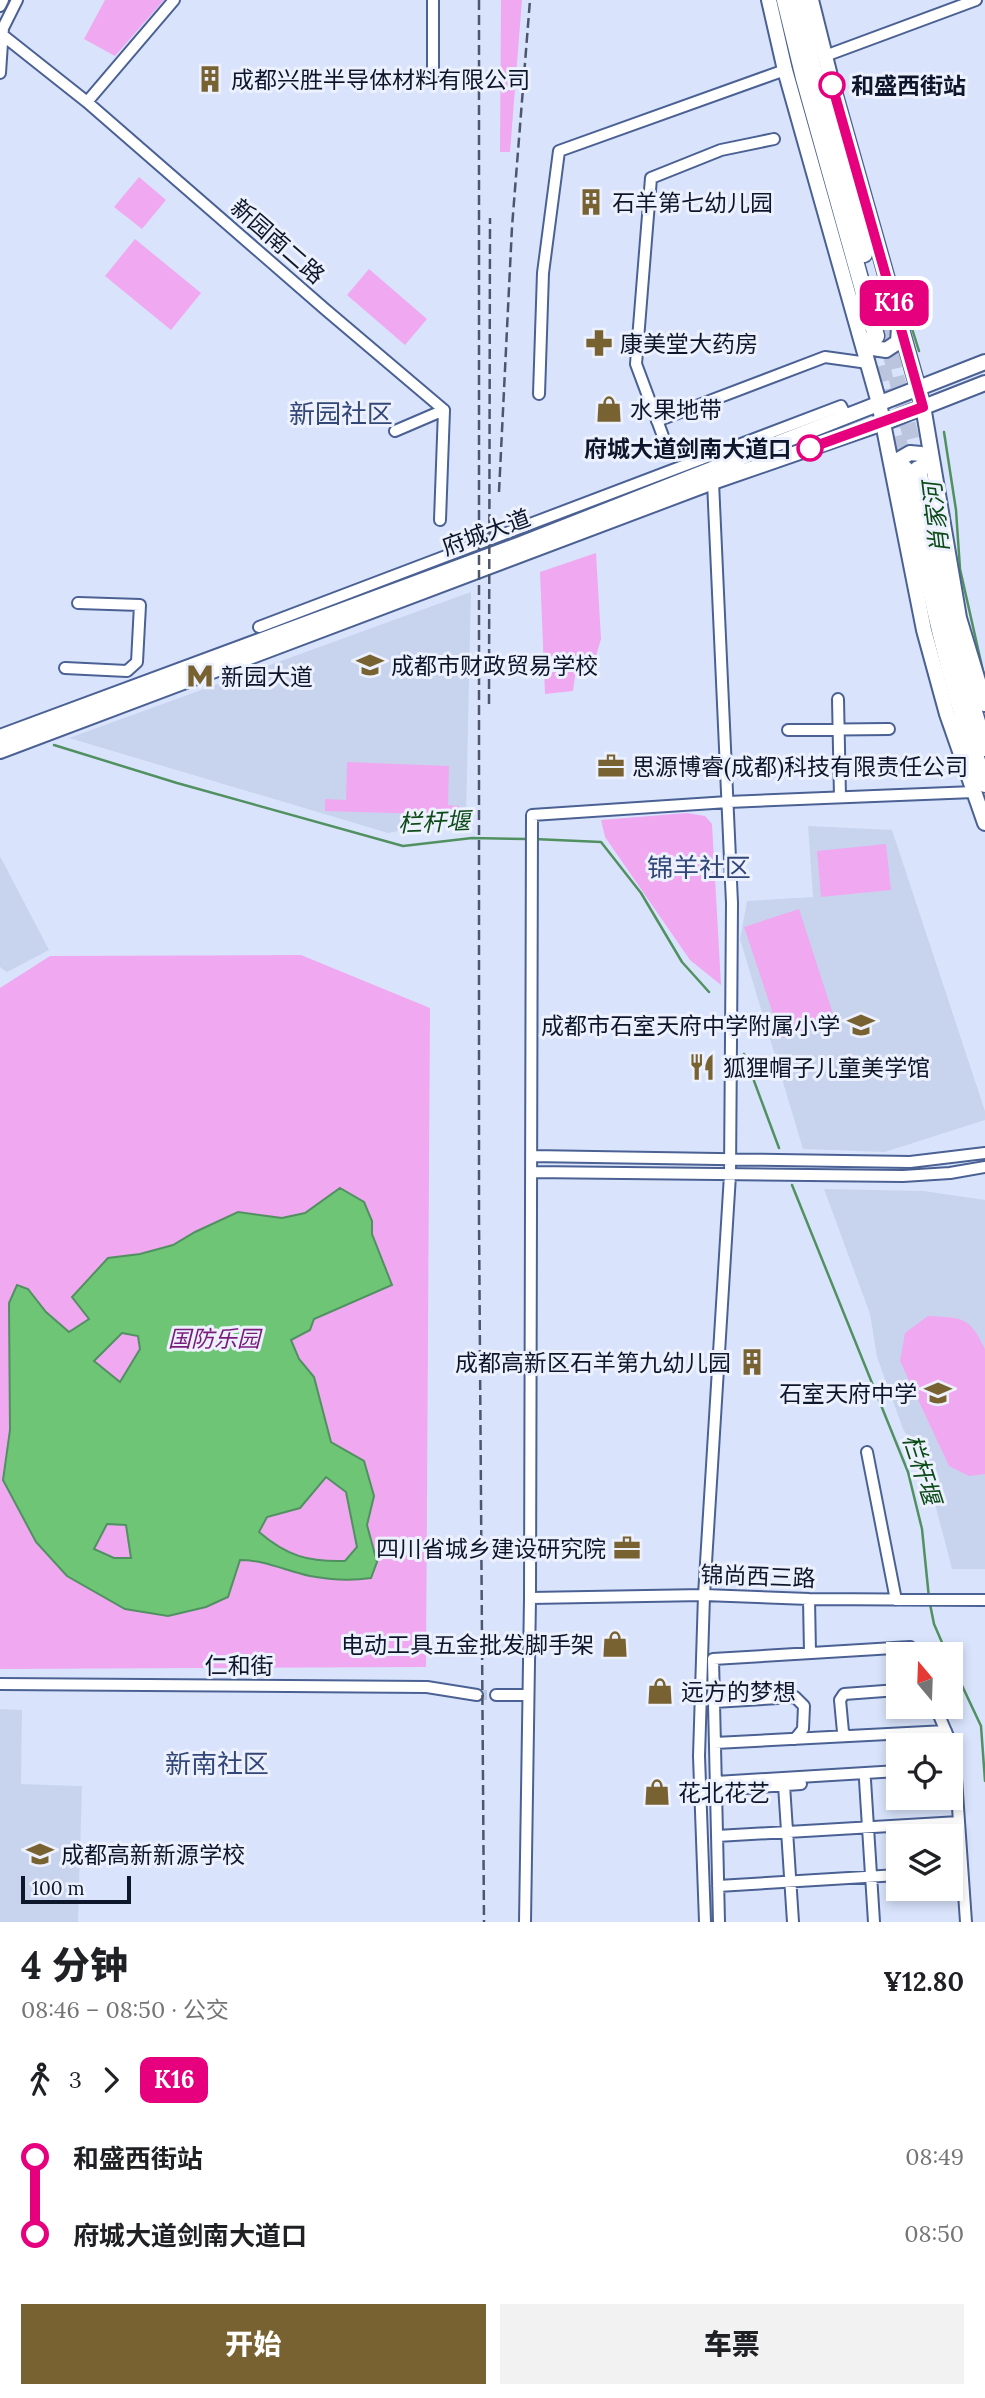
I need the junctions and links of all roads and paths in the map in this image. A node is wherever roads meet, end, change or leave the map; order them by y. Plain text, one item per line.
1 (3, 0) edge
2 (17, 0) edge
3 (174, 0) edge
4 (433, 0) edge
5 (769, 0) edge
6 (785, 0) edge
7 (797, 0) edge
8 (811, 0) edge
9 (976, 0) edge
10 (0, 6) edge
11 (1, 34) edge
12 (825, 57) junction
13 (785, 71) junction
14 (0, 73) edge
15 (433, 75) dead end
16 (87, 102) junction
17 (774, 139) dead end
18 (880, 331) junction
19 (985, 362) edge
20 (868, 363) junction
21 (985, 383) edge
22 (918, 388) junction
23 (539, 394) dead end
24 (879, 403) junction
25 (923, 407) junction
26 (444, 410) junction
27 (846, 416) junction
28 (657, 421) junction
29 (883, 423) junction
30 (395, 431) dead end
31 (667, 447) dead end
32 (911, 469) tunnel mouth
33 (934, 478) junction
34 (713, 482) junction
35 (895, 486) junction
36 (440, 520) dead end
37 (78, 603) dead end
38 (259, 626) dead end
39 (65, 668) dead end
40 (838, 699) dead end
41 (984, 700) edge
42 (947, 714) junction
43 (888, 729) dead end
44 (788, 730) dead end
45 (839, 730) junction
46 (0, 737) edge
47 (979, 744) edge
48 (0, 751) edge
49 (979, 788) edge
50 (840, 797) junction
51 (728, 802) junction
52 (985, 823) edge
53 (985, 1153) edge
54 (531, 1156) junction
55 (730, 1160) junction
56 (985, 1167) edge
57 (531, 1172) junction
58 (730, 1175) junction
59 (867, 1452) dead end
60 (704, 1595) junction
61 (530, 1598) junction
62 (809, 1599) junction
63 (896, 1600) junction
64 (985, 1600) edge
65 (886, 1648) edge
66 (810, 1653) junction
67 (0, 1684) edge
68 (886, 1691) edge
69 (477, 1695) tunnel mouth
70 (496, 1695) tunnel mouth
71 (528, 1695) junction
72 (714, 1702) junction
73 (941, 1719) edge
74 (946, 1731) joint
75 (847, 1736) junction
76 (795, 1739) junction
77 (715, 1743) junction
78 (886, 1772) edge
79 (886, 1779) edge
80 (864, 1780) junction
81 (784, 1785) junction
82 (716, 1786) junction
83 (958, 1810) edge
84 (959, 1822) joint
85 (867, 1827) junction
86 (787, 1832) junction
87 (717, 1836) junction
88 (886, 1876) edge
89 (870, 1877) junction
90 (790, 1882) junction
91 (718, 1886) junction
92 (962, 1901) edge
93 (525, 1922) edge
94 (705, 1922) edge
95 (719, 1922) edge
96 (793, 1922) edge
97 (874, 1922) edge
98 (966, 1922) edge

1 - 10 street
2 - 11 street
3 - 16 street
4 - 15 street
5 - 13 main road
6 - 18 highway
7 - 18 highway
8 - 12 main road
9 - 12 street
11 - 14 street
11 - 16 street, 新园南二路
12 - 18 main road
13 - 18 main road
13 - 23 street
16 - 26 street, 新园南二路
17 - 28 street
18 - 20 main road
18 - 22 main road
19 - 22 main road, 府城大道
20 - 24 main road
20 - 28 street
21 - 25 main road, 府城大道
22 - 24 main road, 府城大道
22 - 25 main road
24 - 27 main road, 府城大道
24 - 29 main road
25 - 29 main road, 府城大道
25 - 33 main road
26 - 30 street
26 - 36 street
27 - 38 street
27 - 46 main road, 府城大道
28 - 31 street
29 - 34 main road, 府城大道
29 - 35 main road
32 - 47 highway
33 - 35 main road
33 - 41 main road
34 - 48 main road, 府城大道
34 - 51 street
35 - 42 main road
37 - 39 street
40 - 45 street
41 - 47 main road
42 - 47 main road
42 - 49 main road
43 - 45 street
44 - 45 street
45 - 50 street
47 - 49 highway
49 - 50 street
49 - 52 main road
50 - 51 street
51 - 54 street
51 - 55 street
53 - 55 street
54 - 55 street
54 - 57 street
55 - 58 street
56 - 58 street
57 - 58 street
57 - 61 street
58 - 60 street
59 - 63 street
60 - 61 street, 锦尚西三路
60 - 62 street, 锦尚西三路
60 - 94 street
61 - 71 street
62 - 63 street, 锦尚西三路
62 - 66 street
63 - 64 street, 锦尚西三路
65 - 66 street
66 - 72 street
67 - 69 street, 仁和街
68 - 75 street
70 - 71 street
71 - 93 street
72 - 76 street
72 - 77 street
73 - 74 street
74 - 75 street
75 - 76 street
76 - 77 street
77 - 82 street
78 - 82 street
79 - 80 street
80 - 81 street
80 - 85 street
81 - 82 street
81 - 86 street
82 - 87 street
83 - 84 street
84 - 85 street
85 - 86 street
85 - 89 street
86 - 87 street
86 - 90 street
87 - 91 street
88 - 89 street
89 - 90 street
89 - 97 street
90 - 91 street
90 - 96 street
91 - 95 street
92 - 98 street

